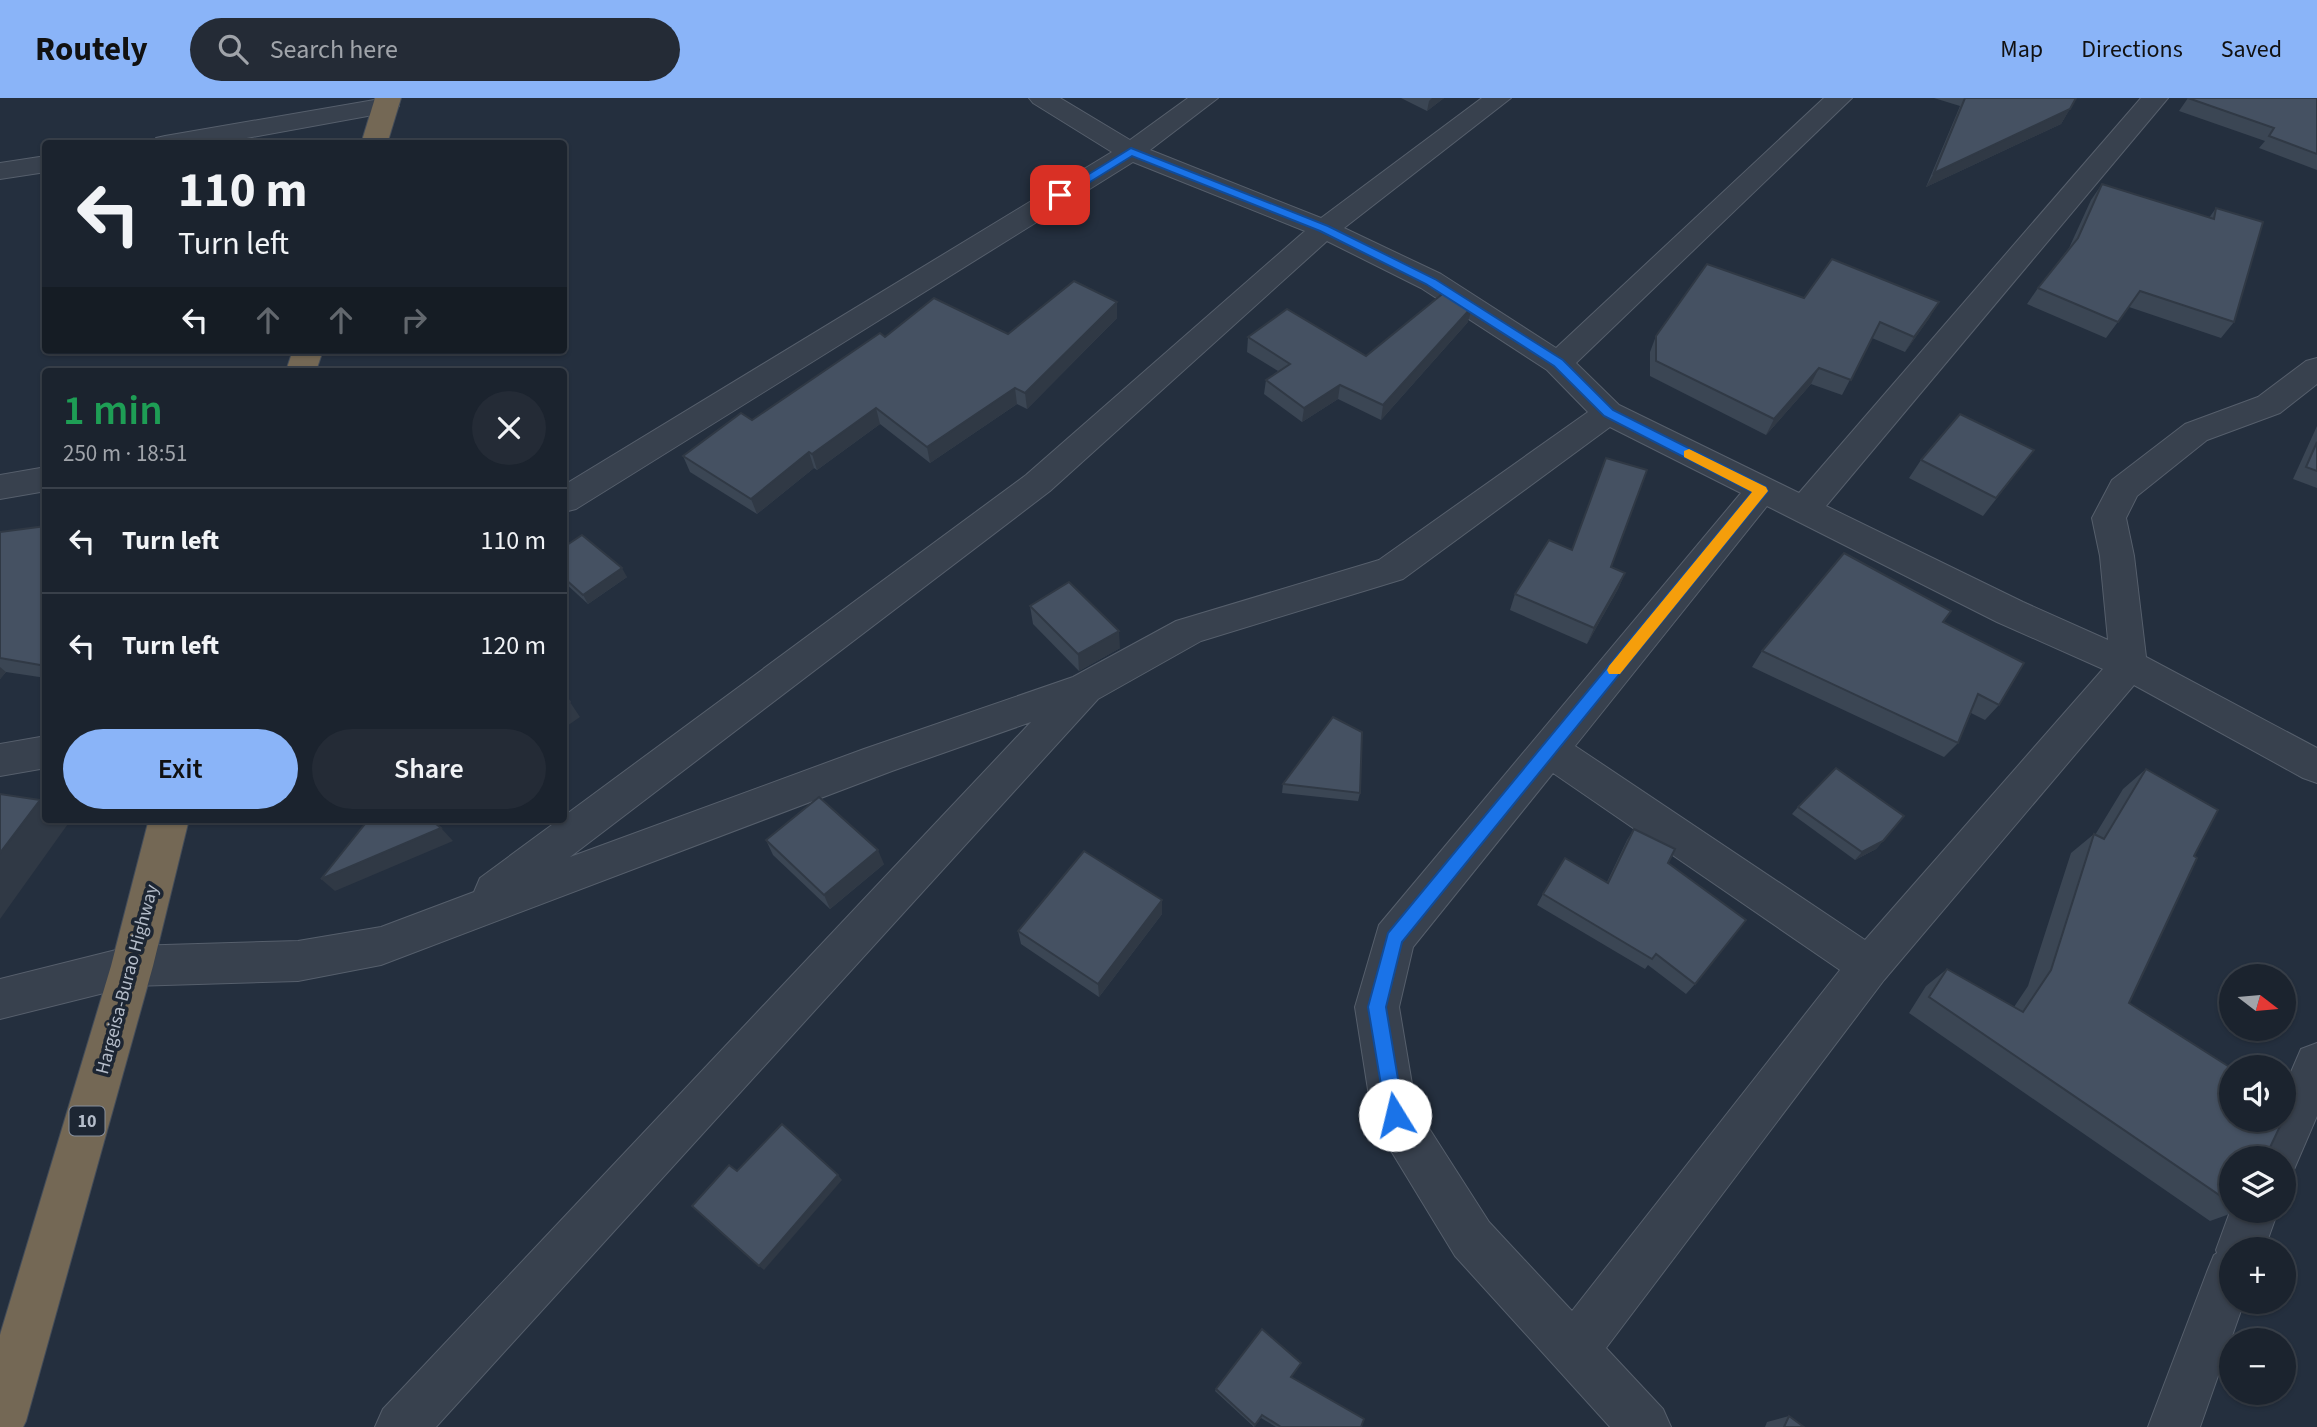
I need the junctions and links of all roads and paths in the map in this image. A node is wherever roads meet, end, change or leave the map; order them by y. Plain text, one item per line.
1 (1042, 98) edge
2 (1205, 98) edge
3 (1498, 98) edge
4 (1839, 98) edge
5 (2155, 98) edge
6 (387, 102) edge
7 (186, 140) edge
8 (375, 140) edge
9 (1131, 152) junction
10 (42, 165) edge
11 (0, 171) edge
12 (1324, 229) junction
13 (1558, 363) junction
14 (2317, 368) edge
15 (1608, 413) junction
16 (42, 480) edge
17 (0, 487) edge
18 (1761, 491) junction
19 (567, 498) edge
20 (1802, 511) junction
21 (2129, 665) junction
22 (1086, 688) junction
23 (1549, 749) junction
24 (42, 753) edge
25 (0, 760) edge
26 (2317, 767) edge
27 (168, 823) edge
28 (459, 917) junction
29 (132, 965) junction
30 (1869, 966) junction
31 (0, 999) edge
32 (2317, 1064) edge
33 (2281, 1146) edge
34 (2219, 1305) edge
35 (1575, 1349) junction
36 (0, 1421) edge
37 (401, 1427) edge
38 (1645, 1427) edge
39 (2174, 1427) edge

1 - 9 street
2 - 9 street
3 - 12 street
4 - 13 street
5 - 20 street
6 - 7 street
6 - 8 highway
9 - 12 street
9 - 19 street
10 - 11 street
12 - 13 street
12 - 28 street
13 - 15 street
14 - 21 street
15 - 18 street
15 - 22 street
16 - 17 street
18 - 20 street
18 - 23 street
20 - 21 street
21 - 26 street
21 - 30 street
22 - 28 street
22 - 37 street
23 - 30 street
23 - 35 street
24 - 25 street
27 - 29 highway, Hargeisa-Burao Highway / 10
28 - 29 street
29 - 31 street
29 - 36 highway, Hargeisa-Burao Highway / 10
30 - 35 street
32 - 33 street
34 - 39 street
35 - 38 street

